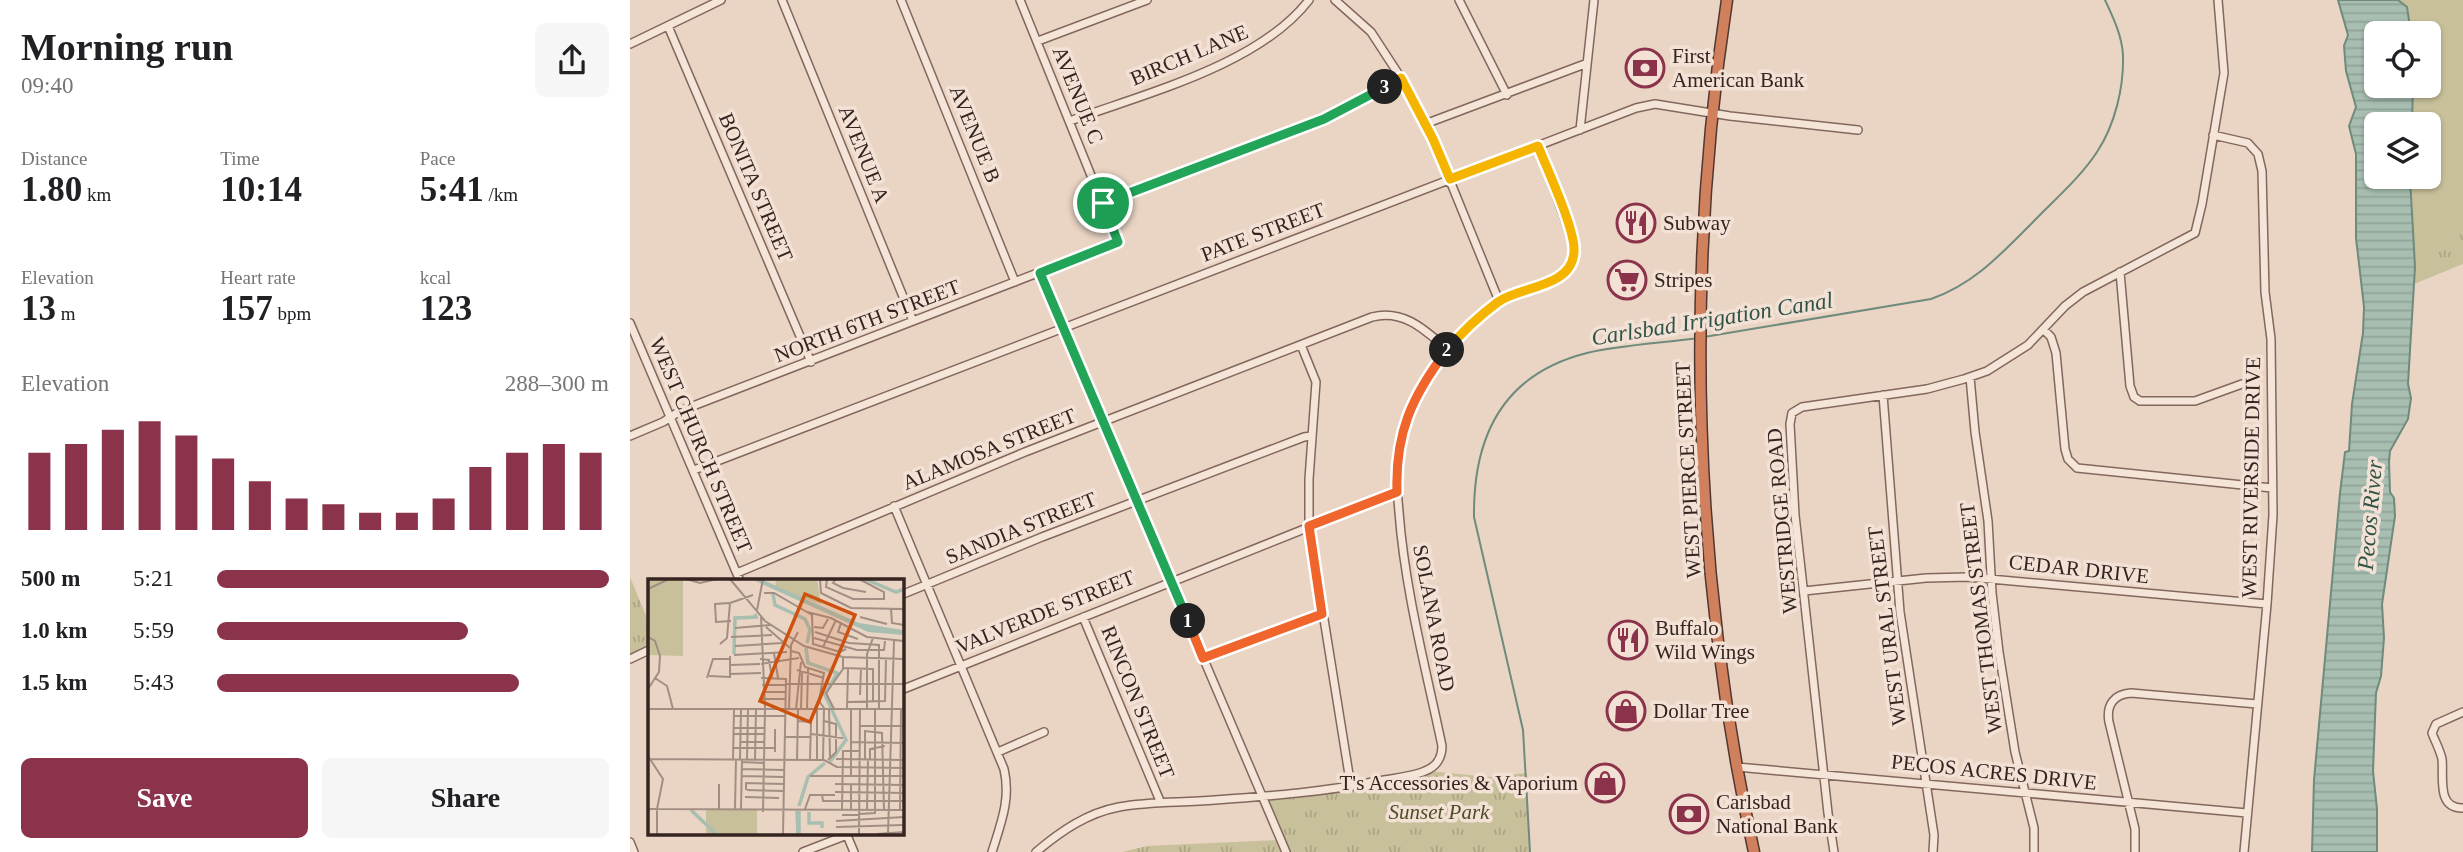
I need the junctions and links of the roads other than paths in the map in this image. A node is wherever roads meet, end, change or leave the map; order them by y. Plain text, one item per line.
1 (721, 0) edge
2 (782, 0) edge
3 (901, 0) edge
4 (1020, 0) edge
5 (1147, 0) edge
6 (1309, 0) edge
7 (1335, 0) edge
8 (1459, 0) edge
9 (1594, 0) edge
10 (1727, 0) edge
11 (2218, 0) edge
12 (668, 26) junction
13 (1038, 41) junction
14 (630, 44) edge
15 (1585, 64) junction
16 (1401, 78) junction
17 (1507, 95) junction
18 (1713, 113) junction
19 (1070, 121) junction
20 (1425, 124) junction
21 (1580, 130) junction
22 (1858, 130) dead end
23 (2213, 135) junction
24 (1538, 146) junction
25 (1450, 179) junction
26 (1103, 203) junction
27 (1118, 242) joint
28 (2120, 272) junction
29 (1040, 273) junction
30 (1015, 282) junction
31 (1499, 301) junction
32 (914, 321) junction
33 (630, 323) edge
34 (1063, 327) junction
35 (2044, 330) junction
36 (1301, 345) junction
37 (1447, 349) junction
38 (811, 362) junction
39 (1970, 377) junction
40 (2242, 384) dead end
41 (1882, 395) junction
42 (670, 416) junction
43 (1102, 421) junction
44 (630, 436) edge
45 (1311, 436) junction
46 (694, 470) junction
47 (2272, 488) junction
48 (1397, 492) junction
49 (1136, 501) junction
50 (894, 506) junction
51 (1309, 526) junction
52 (738, 577) edge
53 (1992, 578) junction
54 (1170, 580) junction
55 (1898, 581) junction
56 (927, 584) junction
57 (1804, 591) junction
58 (903, 595) edge
59 (2267, 604) junction
60 (1322, 614) junction
61 (1083, 617) junction
62 (648, 650) edge
63 (1203, 658) junction
64 (630, 659) edge
65 (960, 664) junction
66 (903, 689) edge
67 (2257, 704) junction
68 (2463, 712) edge
69 (1044, 732) dead end
70 (998, 752) junction
71 (1737, 767) junction
72 (1824, 773) junction
73 (1925, 782) junction
74 (1351, 787) junction
75 (2025, 793) junction
76 (1262, 796) junction
77 (1160, 801) junction
78 (2129, 802) junction
79 (2463, 807) edge
80 (2247, 813) junction
81 (846, 834) edge
82 (630, 842) edge
83 (634, 852) edge
84 (803, 852) edge
85 (854, 852) edge
86 (992, 852) edge
87 (1036, 852) edge
88 (1286, 852) edge
89 (1754, 852) edge
90 (1835, 852) edge
91 (1933, 852) edge
92 (2034, 852) edge
93 (2136, 852) edge
94 (2244, 852) edge

1 - 12 street
2 - 32 street, AVENUE A
3 - 30 street, AVENUE B
4 - 13 street, AVENUE C
5 - 13 street
6 - 19 street, BIRCH LANE
7 - 16 street
8 - 17 street
9 - 15 street
10 - 18 highway, WEST PIERCE STREET
11 - 23 street, WESTRIDGE ROAD
12 - 14 street
12 - 38 street, BONITA STREET
13 - 19 street, AVENUE C
15 - 17 street
15 - 21 street
16 - 20 street
16 - 26 street
17 - 20 street
18 - 21 street, PATE STREET
18 - 22 street, PATE STREET
18 - 71 highway, WEST PIERCE STREET
19 - 26 street, AVENUE C
20 - 25 street
21 - 24 street, PATE STREET
23 - 28 street, WESTRIDGE ROAD
23 - 47 street, WEST RIVERSIDE DRIVE
24 - 25 street, PATE STREET
24 - 31 street, SOLANA ROAD
25 - 31 street
25 - 34 street, PATE STREET
26 - 27 street, AVENUE C
27 - 29 street, NORTH 6TH STREET
28 - 35 street, WESTRIDGE ROAD
28 - 40 street
29 - 30 street, NORTH 6TH STREET
29 - 34 street
30 - 32 street, NORTH 6TH STREET
31 - 37 street, SOLANA ROAD
32 - 38 street, NORTH 6TH STREET
33 - 42 street, WEST CHURCH STREET
34 - 43 street
34 - 46 street, PATE STREET
35 - 39 street, WESTRIDGE ROAD
35 - 47 street
36 - 37 street, ALAMOSA STREET
36 - 43 street, ALAMOSA STREET
36 - 45 street
37 - 48 street, SOLANA ROAD
38 - 42 street, NORTH 6TH STREET
39 - 41 street, WESTRIDGE ROAD
39 - 53 street, WEST THOMAS STREET
41 - 55 street, WEST URAL STREET
41 - 57 street, WESTRIDGE ROAD
42 - 44 street, NORTH 6TH STREET
42 - 46 street, WEST CHURCH STREET
43 - 49 street
43 - 50 street, ALAMOSA STREET
45 - 49 street, SANDIA STREET
45 - 51 street
46 - 52 street, WEST CHURCH STREET
47 - 59 street, WEST RIVERSIDE DRIVE
48 - 51 street, VALVERDE STREET
48 - 74 street, SOLANA ROAD
49 - 54 street
49 - 56 street, SANDIA STREET
50 - 52 street, ALAMOSA STREET
50 - 56 street
51 - 54 street, VALVERDE STREET
51 - 60 street
53 - 55 street, CEDAR DRIVE
53 - 59 street, CEDAR DRIVE
53 - 75 street, WEST THOMAS STREET
54 - 61 street, VALVERDE STREET
54 - 63 street
55 - 57 street, CEDAR DRIVE
55 - 73 street, WEST URAL STREET
56 - 58 street, SANDIA STREET
56 - 65 street
57 - 72 street, WESTRIDGE ROAD
59 - 67 street, WEST RIVERSIDE DRIVE
60 - 63 street
60 - 74 street
61 - 65 street, VALVERDE STREET
61 - 77 street, RINCON STREET
62 - 64 street
63 - 76 street
65 - 66 street, VALVERDE STREET
65 - 70 street
67 - 78 street
67 - 80 street, WEST RIVERSIDE DRIVE
68 - 79 street
69 - 70 street
70 - 86 street
71 - 72 street, PECOS ACRES DRIVE
71 - 89 highway, WEST PIERCE STREET
72 - 73 street, PECOS ACRES DRIVE
72 - 90 street, WESTRIDGE ROAD
73 - 75 street, PECOS ACRES DRIVE
73 - 91 street, WEST URAL STREET
74 - 76 street, SOLANA ROAD
75 - 78 street, PECOS ACRES DRIVE
75 - 92 street, WEST THOMAS STREET
76 - 77 street, SOLANA ROAD
76 - 88 street
77 - 87 street, SOLANA ROAD
78 - 80 street, PECOS ACRES DRIVE
78 - 93 street
80 - 94 street, WEST RIVERSIDE DRIVE
81 - 84 street
81 - 85 street
82 - 83 street

